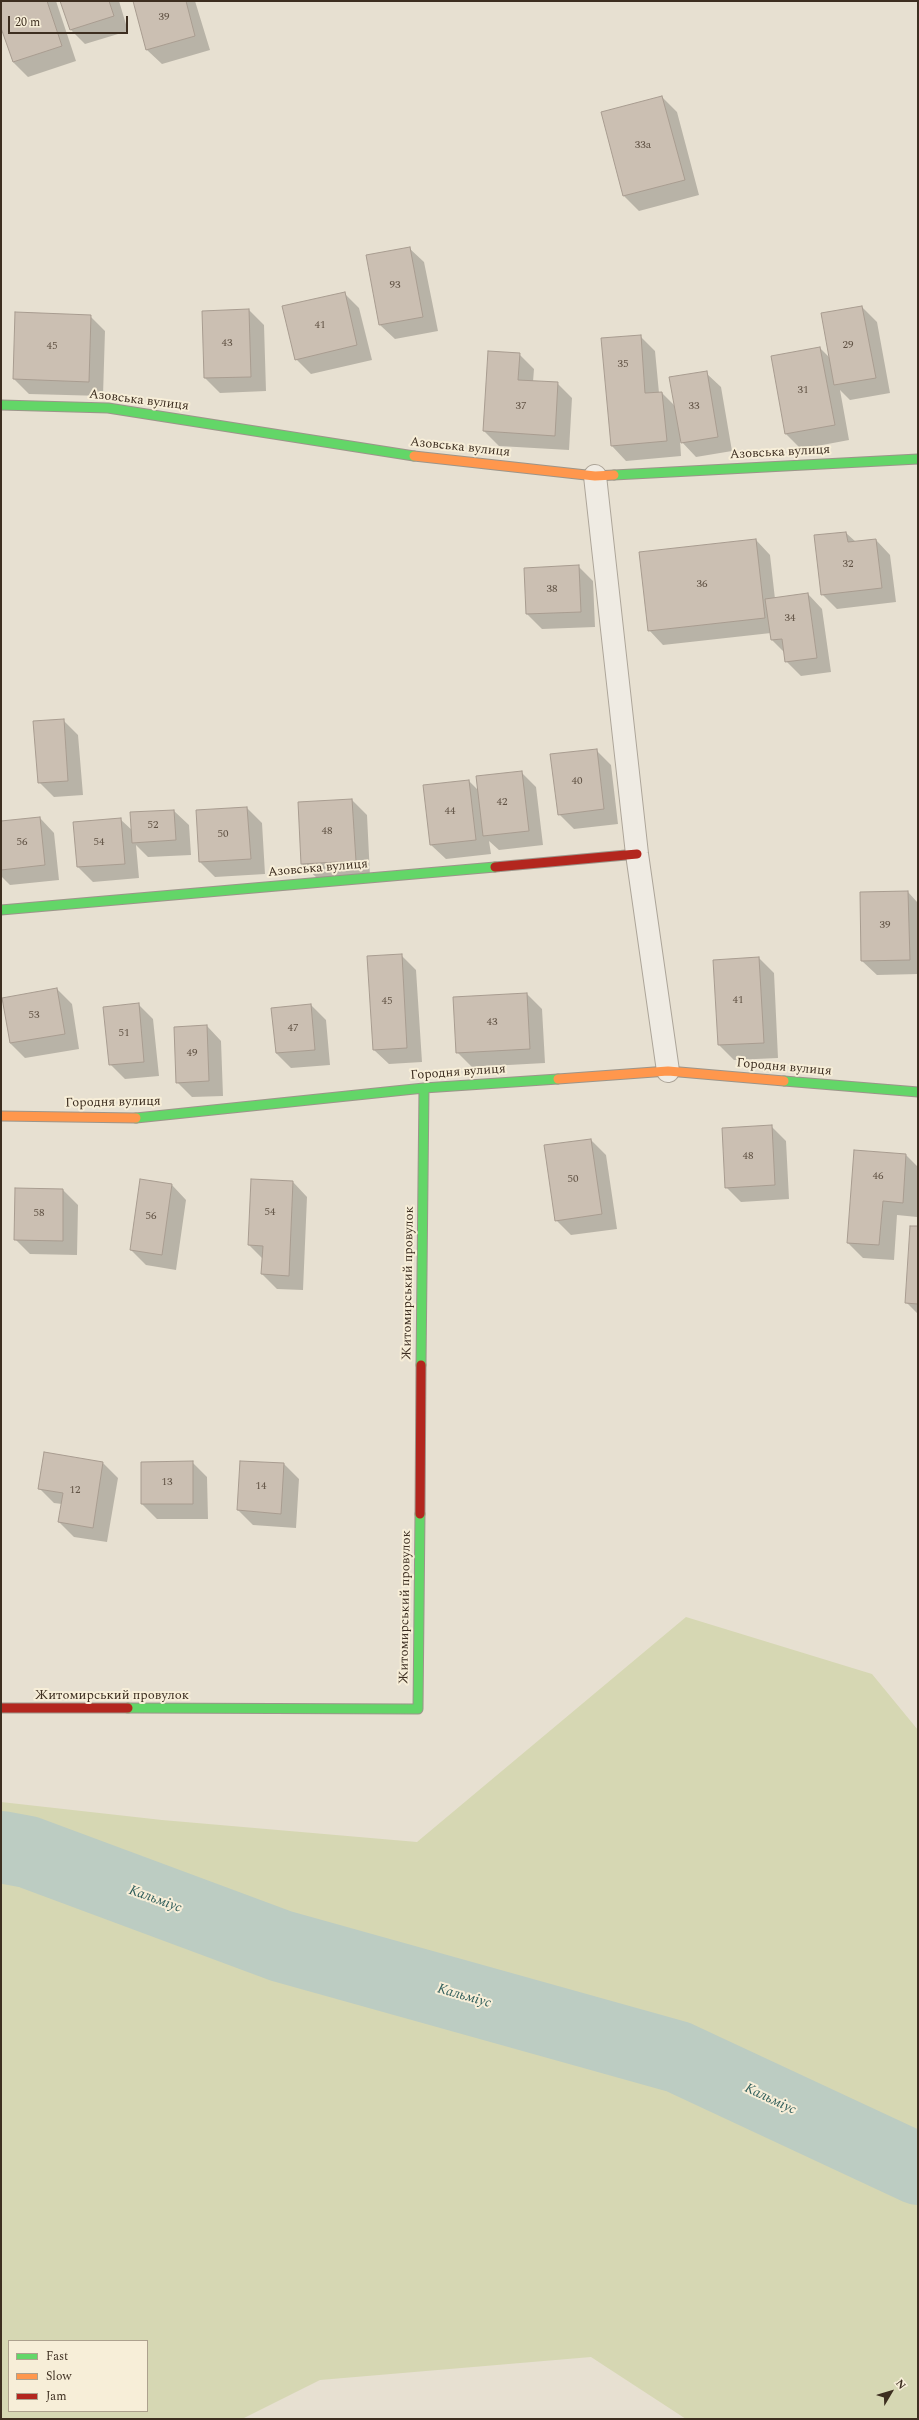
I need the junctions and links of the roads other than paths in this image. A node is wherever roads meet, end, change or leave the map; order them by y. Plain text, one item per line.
1 (1, 405) edge
2 (918, 459) edge
3 (595, 476) junction
4 (637, 854) junction
5 (1, 910) edge
6 (668, 1071) junction
7 (424, 1088) junction
8 (918, 1092) edge
9 (1, 1116) edge
10 (1, 1708) edge

1 - 3 street, Азовська вулиця
2 - 3 street, Азовська вулиця
3 - 4 street
4 - 5 street, Азовська вулиця
4 - 6 street
6 - 7 street, Городня вулиця
6 - 8 street, Городня вулиця
7 - 9 street, Городня вулиця
7 - 10 street, Житомирський провулок

